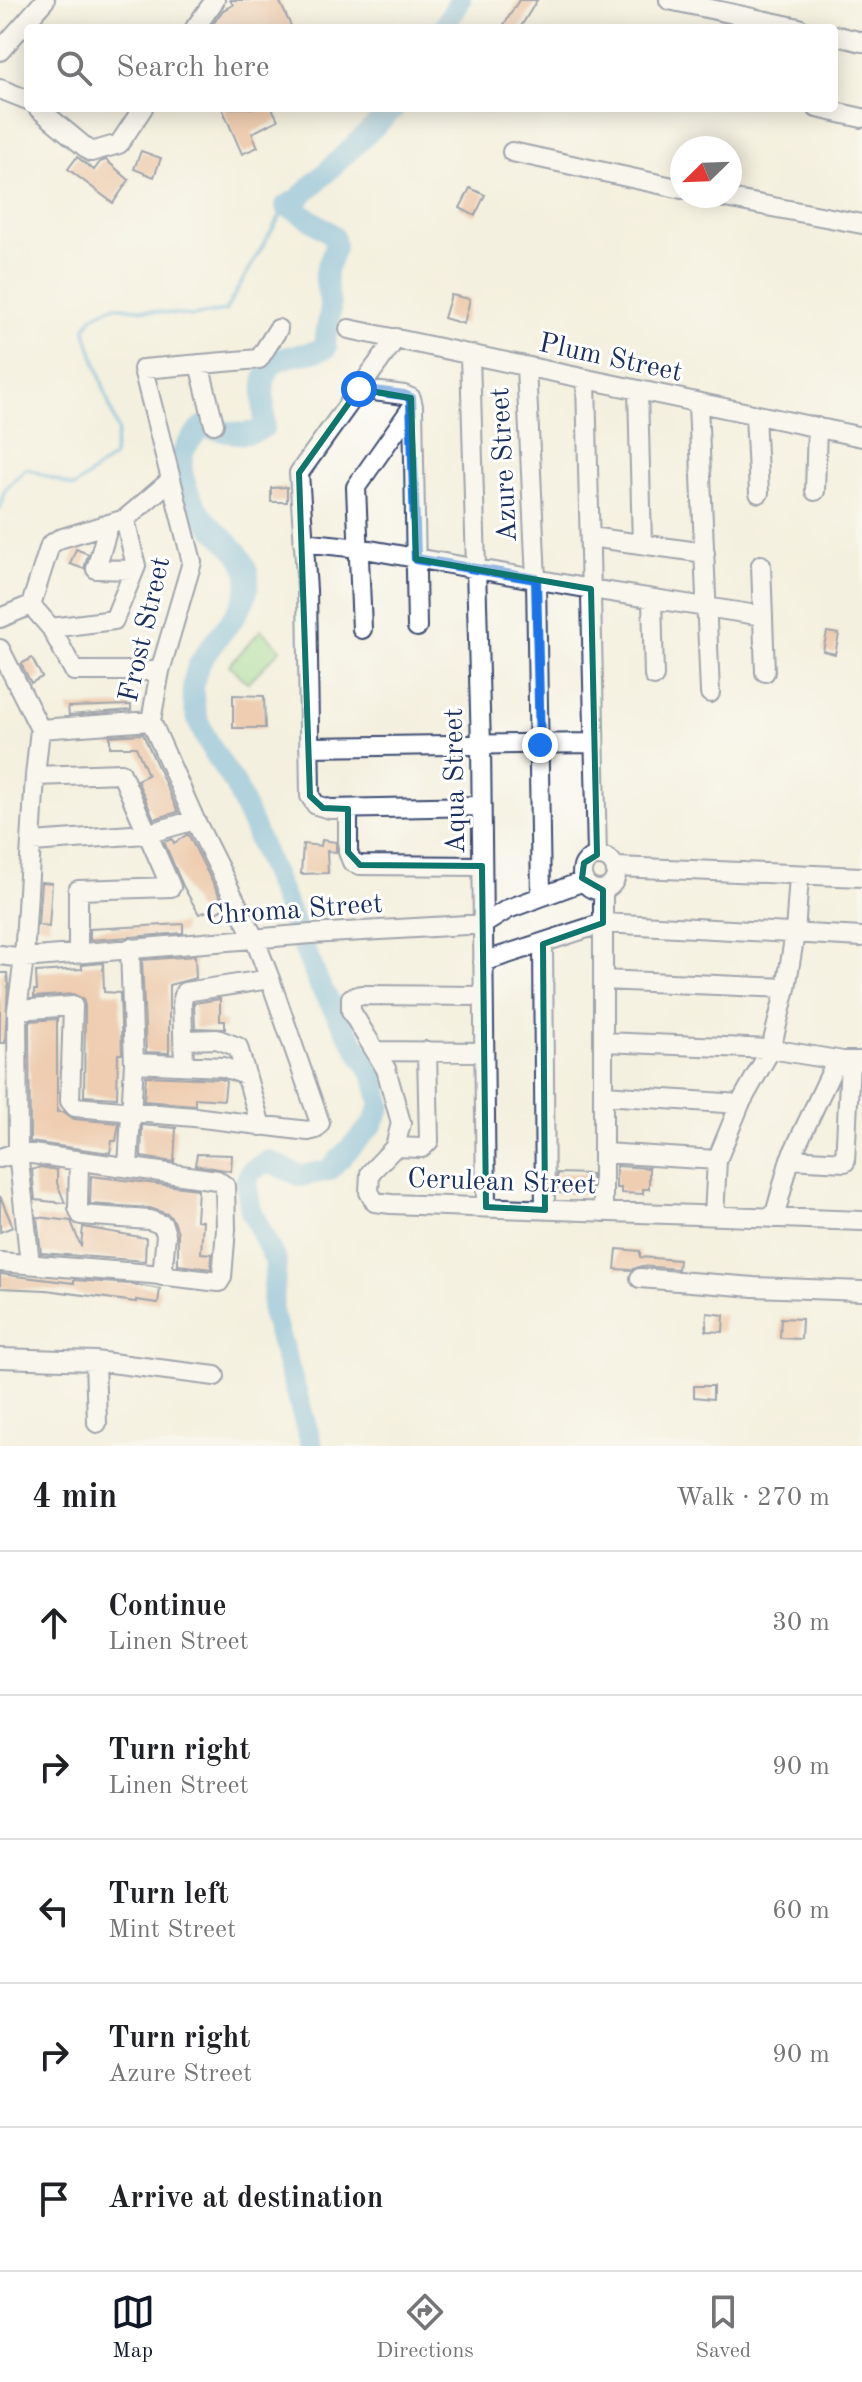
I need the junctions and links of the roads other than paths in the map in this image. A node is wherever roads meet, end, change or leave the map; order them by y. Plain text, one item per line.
1 (45, 0) edge
2 (215, 0) edge
3 (669, 0) edge
4 (33, 9) edge
5 (198, 24) edge
6 (780, 24) edge
7 (838, 36) edge
8 (862, 42) edge
9 (0, 51) edge
10 (0, 89) edge
11 (24, 98) edge
12 (43, 112) edge
13 (140, 112) edge
14 (835, 112) edge
15 (862, 118) edge
16 (512, 152) dead end
17 (670, 186) edge
18 (742, 201) edge
19 (862, 224) edge
20 (278, 329) dead end
21 (349, 329) dead end
22 (396, 338) junction
23 (470, 355) junction
24 (199, 364) junction
25 (526, 367) junction
26 (586, 380) junction
27 (359, 389) junction
28 (638, 391) junction
29 (698, 403) junction
30 (413, 406) junction
31 (755, 415) junction
32 (214, 424) dead end
33 (817, 427) junction
34 (862, 437) edge
35 (171, 480) junction
36 (815, 491) dead end
37 (759, 493) dead end
38 (117, 521) junction
39 (590, 537) junction
40 (303, 542) junction
41 (642, 544) junction
42 (359, 548) junction
43 (705, 553) junction
44 (416, 559) junction
45 (761, 565) dead end
46 (476, 569) junction
47 (134, 570) junction
48 (536, 579) junction
49 (591, 589) junction
50 (652, 599) junction
51 (31, 605) junction
52 (707, 607) junction
53 (763, 616) junction
54 (0, 618) edge
55 (417, 627) dead end
56 (51, 628) junction
57 (362, 629) dead end
58 (0, 649) edge
59 (160, 671) junction
60 (765, 672) dead end
61 (654, 676) dead end
62 (710, 693) dead end
63 (151, 721) junction
64 (40, 729) junction
65 (594, 743) junction
66 (540, 745) junction
67 (481, 746) junction
68 (309, 747) junction
69 (35, 776) junction
70 (481, 806) junction
71 (348, 809) junction
72 (195, 820) junction
73 (146, 834) junction
74 (32, 842) junction
75 (597, 855) junction
76 (482, 866) junction
77 (616, 867) junction
78 (799, 876) junction
79 (862, 877) edge
80 (584, 881) junction
81 (603, 890) junction
82 (541, 896) junction
83 (603, 923) junction
84 (484, 924) junction
85 (795, 933) junction
86 (862, 937) edge
87 (255, 940) junction
88 (543, 944) junction
89 (130, 948) junction
90 (78, 953) junction
91 (0, 955) edge
92 (24, 958) junction
93 (483, 962) junction
94 (270, 979) junction
95 (603, 980) junction
96 (786, 988) junction
97 (482, 996) junction
98 (17, 1010) junction
99 (185, 1040) junction
100 (604, 1042) junction
101 (771, 1049) junction
102 (375, 1051) junction
103 (427, 1051) junction
104 (484, 1052) junction
105 (850, 1061) edge
106 (134, 1063) junction
107 (184, 1065) junction
108 (246, 1075) junction
109 (604, 1095) junction
110 (740, 1104) junction
111 (131, 1112) junction
112 (261, 1126) junction
113 (395, 1147) junction
114 (604, 1153) junction
115 (9, 1155) edge
116 (790, 1159) junction
117 (717, 1160) junction
118 (79, 1162) junction
119 (128, 1167) junction
120 (486, 1207) junction
121 (545, 1210) junction
122 (603, 1212) junction
123 (714, 1216) junction
124 (774, 1218) junction
125 (862, 1221) edge
126 (0, 1262) edge
127 (30, 1264) junction
128 (162, 1276) junction
129 (640, 1278) dead end
130 (862, 1291) edge
131 (0, 1358) edge
132 (95, 1361) junction
133 (215, 1376) dead end
134 (97, 1423) dead end

1 - 4 street
2 - 5 street
3 - 6 street
4 - 9 street
7 - 8 street
10 - 11 street
12 - 13 street
14 - 15 street
16 - 17 street
18 - 19 street
20 - 24 street, Frost Street
21 - 22 street, Plum Street
22 - 23 street, Plum Street
22 - 27 street
23 - 25 street, Plum Street
23 - 46 street, Aqua Street
24 - 32 street
24 - 35 street, Frost Street
25 - 26 street, Plum Street
25 - 48 street, Azure Street
26 - 28 street, Plum Street
26 - 39 street
27 - 30 street
27 - 40 street
28 - 29 street, Plum Street
28 - 41 street
29 - 31 street, Plum Street
29 - 43 street
30 - 42 street
30 - 44 street
31 - 33 street, Plum Street
31 - 37 street
33 - 34 street, Plum Street
33 - 36 street
35 - 38 street
35 - 59 street, Frost Street
38 - 47 street
38 - 47 street
38 - 51 street
39 - 41 street
39 - 49 street
40 - 42 street
40 - 68 street
41 - 43 street
42 - 44 street
42 - 57 street
43 - 52 street
44 - 46 street
44 - 55 street
45 - 53 street
46 - 48 street
46 - 67 street, Aqua Street
47 - 56 street
48 - 49 street
48 - 66 street, Azure Street
49 - 50 street
49 - 65 street
50 - 52 street
50 - 61 street
51 - 54 street
51 - 56 street
52 - 53 street
52 - 62 street
53 - 60 street
56 - 59 street
58 - 64 street
59 - 63 street, Frost Street
63 - 64 street
63 - 72 street, Frost Street
64 - 69 street
65 - 66 street
65 - 75 street
66 - 67 street
66 - 82 street, Azure Street
67 - 68 street
67 - 70 street, Aqua Street
68 - 71 street
69 - 73 street
69 - 74 street
70 - 71 street
70 - 76 street, Aqua Street
71 - 76 street
72 - 73 street
72 - 87 street, Frost Street
73 - 74 street
73 - 90 street
74 - 92 street
75 - 77 street
75 - 80 street
76 - 84 street, Aqua Street
77 - 78 street
77 - 81 street
78 - 79 street
78 - 85 street
80 - 81 street
80 - 82 street, Chroma Street
81 - 83 street
82 - 84 street, Chroma Street
83 - 85 street
83 - 88 street
83 - 95 street
84 - 87 street, Chroma Street
84 - 93 street, Aqua Street
85 - 86 street
85 - 96 street
87 - 89 street, Chroma Street
87 - 94 street, Frost Street
88 - 93 street
88 - 121 street
89 - 90 street, Chroma Street
89 - 106 street
90 - 92 street, Chroma Street
91 - 92 street, Chroma Street
92 - 98 street
93 - 97 street, Aqua Street
94 - 99 street
94 - 112 street, Frost Street
95 - 96 street
95 - 100 street
96 - 101 street
97 - 102 street, Cerulean Street
97 - 104 street, Aqua Street
98 - 111 street
98 - 115 street
99 - 107 street
99 - 108 street
100 - 101 street
100 - 109 street
101 - 105 street
101 - 110 street
102 - 103 street
102 - 113 street, Cerulean Street
103 - 104 street
103 - 113 street
104 - 120 street, Aqua Street
105 - 116 street
105 - 116 street
106 - 107 street
106 - 111 street
107 - 108 street
108 - 112 street
109 - 110 street
109 - 114 street
110 - 117 street
111 - 112 street
111 - 119 street
113 - 120 street, Cerulean Street
114 - 117 street
114 - 122 street
115 - 118 street
115 - 127 street
116 - 124 street
117 - 123 street
118 - 119 street
118 - 128 street
119 - 128 street
120 - 121 street, Cerulean Street
121 - 122 street, Cerulean Street
122 - 123 street, Cerulean Street
123 - 124 street, Cerulean Street
124 - 125 street, Cerulean Street
126 - 127 street
127 - 128 street
129 - 130 street
131 - 132 street
132 - 133 street
132 - 134 street

